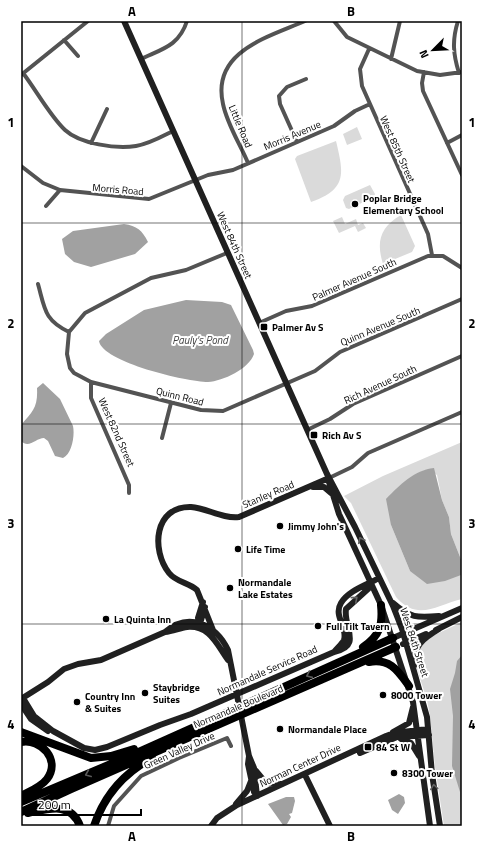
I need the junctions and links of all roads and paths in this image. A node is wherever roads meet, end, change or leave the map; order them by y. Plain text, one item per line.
1 (88, 21) edge
2 (124, 21) edge
3 (187, 21) edge
4 (305, 21) edge
5 (334, 21) edge
6 (400, 21) edge
7 (458, 21) edge
8 (64, 40) junction
9 (370, 49) junction
10 (78, 56) dead end
11 (141, 59) junction
12 (391, 59) junction
13 (424, 72) junction
14 (460, 72) edge
15 (22, 74) edge
16 (306, 79) dead end
17 (370, 104) junction
18 (107, 109) dead end
19 (173, 131) junction
20 (462, 135) edge
21 (297, 142) junction
22 (91, 143) junction
23 (448, 143) junction
24 (248, 163) junction
25 (21, 166) edge
26 (462, 174) edge
27 (195, 180) junction
28 (60, 190) junction
29 (46, 206) dead end
30 (228, 253) junction
31 (432, 255) junction
32 (462, 268) edge
33 (38, 284) dead end
34 (462, 299) edge
35 (259, 323) junction
36 (69, 332) junction
37 (462, 356) edge
38 (91, 382) junction
39 (286, 384) junction
40 (171, 403) junction
41 (462, 412) edge
42 (307, 430) junction
43 (162, 438) dead end
44 (329, 478) junction
45 (307, 488) junction
46 (130, 493) dead end
47 (332, 494) junction
48 (379, 578) junction
49 (372, 582) junction
50 (390, 600) junction
51 (204, 604) junction
52 (381, 605) junction
53 (462, 608) edge
54 (446, 615) junction
55 (462, 617) edge
56 (199, 626) junction
57 (439, 629) junction
58 (213, 630) junction
59 (402, 633) junction
60 (393, 638) junction
61 (405, 644) junction
62 (396, 647) junction
63 (344, 659) junction
64 (229, 663) junction
65 (357, 665) junction
66 (409, 686) junction
67 (420, 690) junction
68 (22, 701) edge
69 (413, 702) junction
70 (21, 732) edge
71 (428, 732) junction
72 (201, 733) junction
73 (419, 733) junction
74 (174, 735) junction
75 (386, 736) junction
76 (397, 738) junction
77 (21, 742) edge
78 (231, 746) dead end
79 (352, 752) junction
80 (249, 756) junction
81 (421, 760) junction
82 (254, 768) junction
83 (305, 774) junction
84 (251, 779) junction
85 (286, 783) junction
86 (21, 796) edge
87 (257, 796) junction
88 (21, 802) edge
89 (234, 807) junction
90 (21, 813) edge
91 (80, 826) edge
92 (94, 826) edge
93 (108, 826) edge
94 (211, 826) edge
95 (330, 826) edge
96 (430, 826) edge
97 (440, 826) edge

1 - 8 street
2 - 11 street, West 84th Street
3 - 11 street
4 - 24 street, Little Road
5 - 9 street
6 - 12 street
7 - 14 street
8 - 10 street
8 - 15 street
9 - 12 street
9 - 17 street, West 85th Street
11 - 19 street, West 84th Street
12 - 13 street
13 - 14 street
13 - 23 street
15 - 22 street
16 - 21 street
17 - 21 street, Morris Avenue
17 - 31 street, West 85th Street
18 - 22 street
19 - 22 street
19 - 27 street, West 84th Street
20 - 23 street
21 - 24 street, Morris Avenue
23 - 26 street
24 - 27 street, Morris Avenue
25 - 28 street
27 - 28 street, Morris Road
27 - 30 street, West 84th Street
28 - 29 street
30 - 35 street, West 84th Street
30 - 36 street
31 - 32 street
31 - 35 street, Palmer Avenue South
33 - 36 street
34 - 39 street, Quinn Avenue South
35 - 39 street, West 84th Street
36 - 38 street
37 - 42 street, Rich Avenue South
38 - 40 street, Quinn Road
38 - 46 street, West 82nd Street
39 - 40 street, Quinn Road
39 - 42 street, West 84th Street
40 - 43 street
41 - 44 street
42 - 44 street, West 84th Street
44 - 45 street, Stanley Road
44 - 47 street, West 84th Street
48 -> 44 street, West 84th Street
45 - 47 street
45 - 51 street, Stanley Road
47 - 49 street, West 84th Street
48 - 49 street
48 - 50 street, West 84th Street
49 - 52 street, West 84th Street
49 - 68 street, Normandale Service Road
50 - 54 street
50 - 59 street, West 84th Street
51 - 56 street
51 - 58 street
52 - 60 street, West 84th Street
52 - 63 highway
53 - 54 street, Normandale Boulevard
54 - 59 street, Normandale Boulevard
55 - 57 street, Normandale Boulevard
56 - 58 street
56 - 64 street
56 - 68 street
57 - 61 street, Normandale Boulevard
57 - 67 street
58 - 64 street
59 - 60 street, Normandale Boulevard
59 - 61 street, West 84th Street
60 - 62 street, West 84th Street
60 - 63 highway, Normandale Boulevard
61 - 62 street, Normandale Boulevard
61 - 67 street, West 84th Street
62 - 65 highway, Normandale Boulevard
62 - 66 street, West 84th Street
63 -> 74 highway, Normandale Boulevard
64 - 80 street
65 - 66 highway
65 - 72 highway, Normandale Boulevard
66 - 69 street, West 84th Street
67 - 71 street, West 84th Street
69 - 73 street, West 84th Street
69 - 75 street
70 - 74 highway
71 - 73 street, Norman Center Drive
97 -> 71 street, West 84th Street
72 - 90 highway, Normandale Boulevard
72 - 92 highway
73 - 75 street, Norman Center Drive
73 - 76 street, Norman Center Drive
73 - 81 street, West 84th Street
74 -> 88 highway, Normandale Boulevard
75 - 79 street, Norman Center Drive
76 - 79 street, Norman Center Drive
76 - 81 street
77 - 86 highway
78 - 93 street, Green Valley Drive
79 - 83 street, Norman Center Drive
80 - 82 street
80 - 84 street
81 - 96 street, West 84th Street
82 - 85 street
82 - 87 street
83 - 85 street, Norman Center Drive
83 - 95 street
84 - 87 street
84 - 89 street
85 - 87 street, Norman Center Drive
87 - 89 street, Norman Center Drive
89 - 94 street
90 - 91 highway

